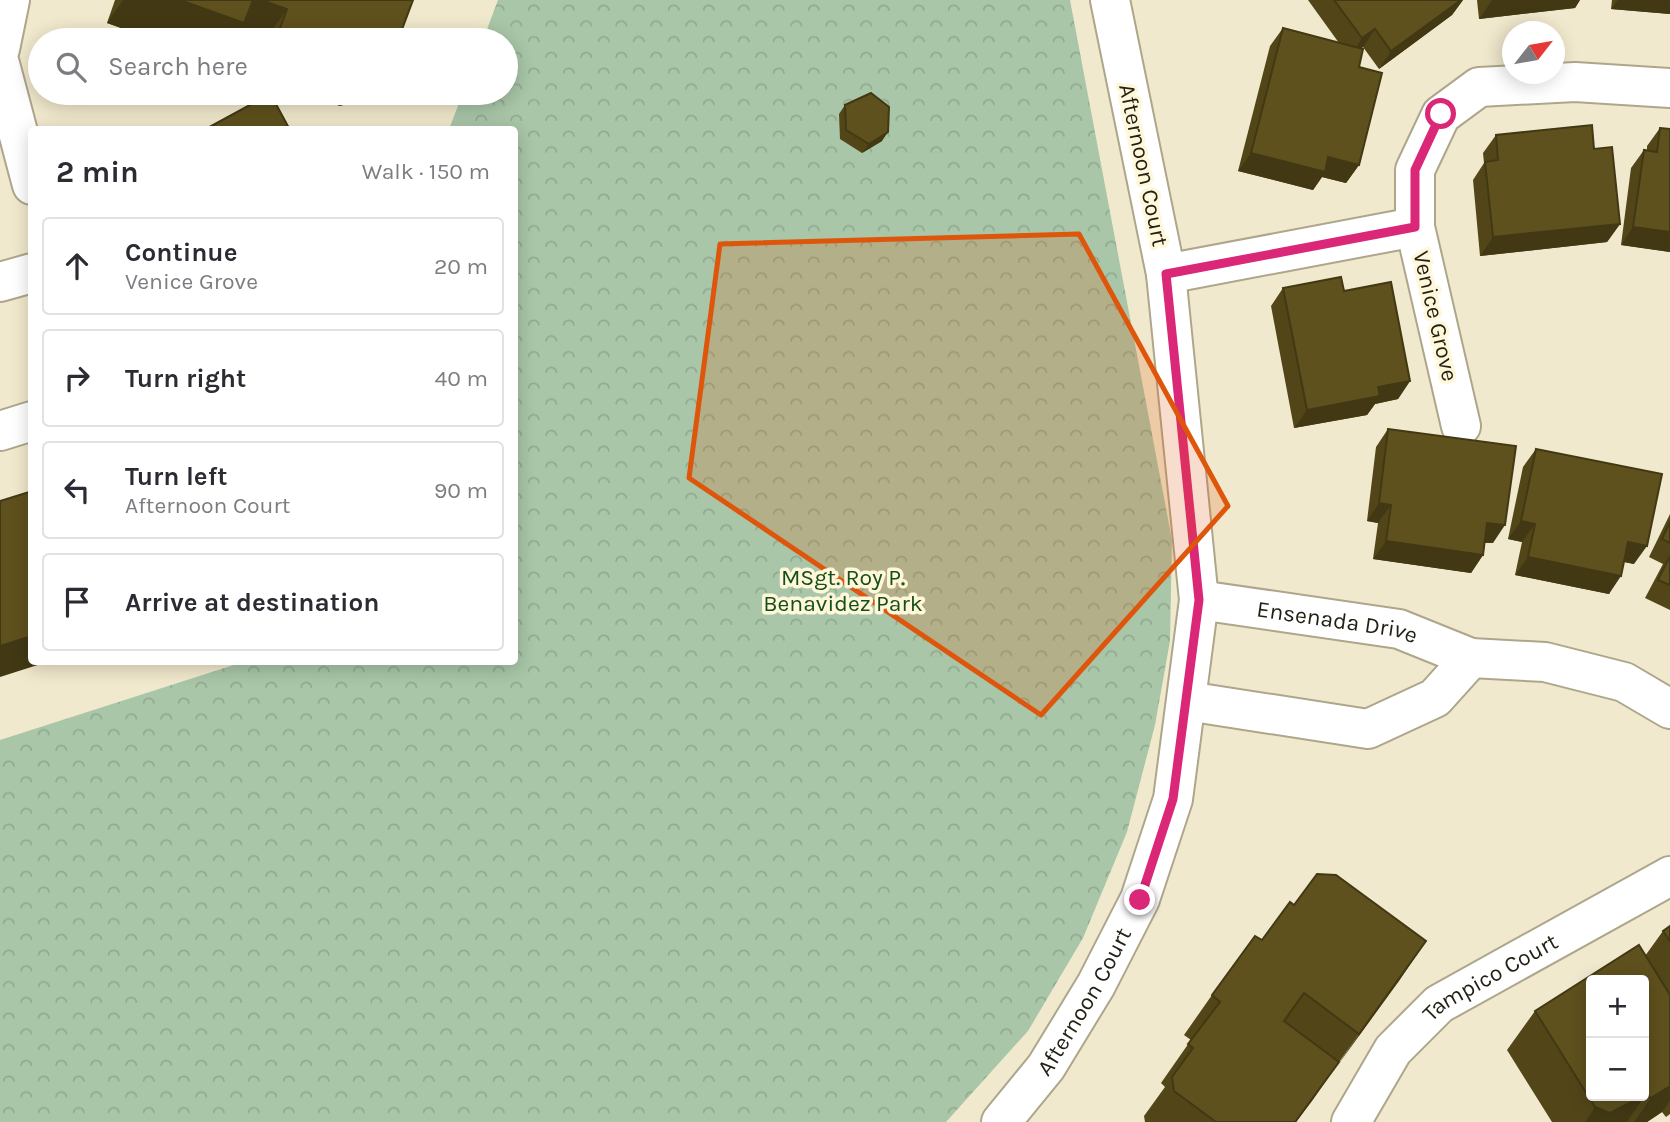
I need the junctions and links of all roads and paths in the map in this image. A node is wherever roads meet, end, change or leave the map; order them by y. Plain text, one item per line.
1 (10, 0) edge
2 (1110, 0) edge
3 (0, 49) edge
4 (0, 64) edge
5 (1670, 89) edge
6 (28, 171) edge
7 (1415, 227) junction
8 (28, 274) edge
9 (1166, 274) junction
10 (0, 282) edge
11 (28, 422) edge
12 (1461, 426) dead end
13 (0, 431) edge
14 (1199, 600) junction
15 (1471, 658) junction
16 (1187, 701) junction
17 (1670, 709) edge
18 (1670, 876) edge
19 (1355, 1120) edge
20 (1001, 1122) edge

1 - 3 street
2 - 9 street, Afternoon Court
4 - 6 street
5 - 7 street, Venice Grove
7 - 9 street
7 - 12 street, Venice Grove
8 - 10 street
9 - 14 street, Afternoon Court
11 - 13 street
14 - 15 street, Ensenada Drive
14 - 16 street, Afternoon Court
15 - 16 street
15 - 17 street, Ensenada Drive
16 - 20 street, Afternoon Court
18 - 19 street, Tampico Court

